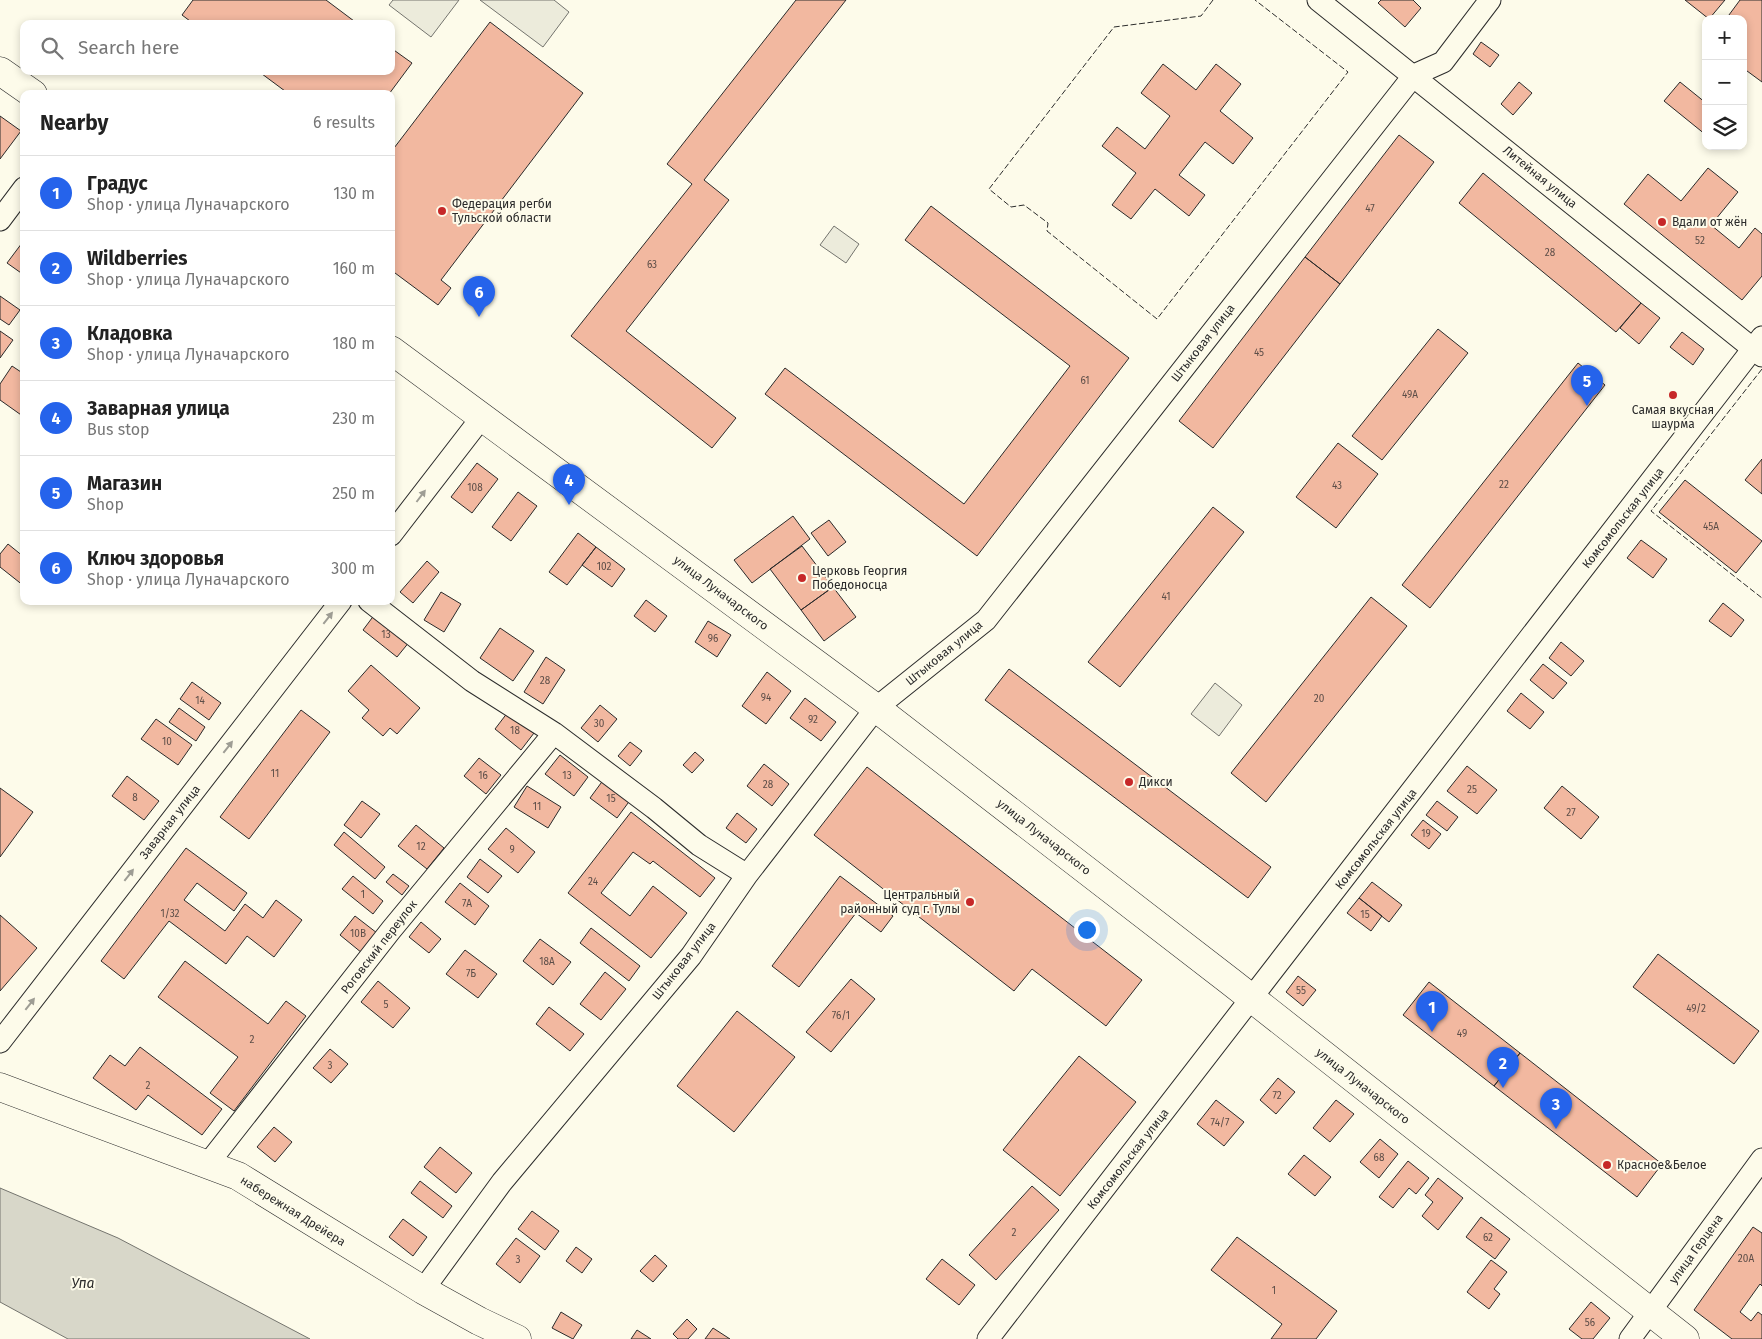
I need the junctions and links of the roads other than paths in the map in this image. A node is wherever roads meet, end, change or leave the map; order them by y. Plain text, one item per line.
1 (1318, 0) edge
2 (1490, 0) edge
3 (0, 71) edge
4 (1414, 75) junction
5 (27, 90) edge
6 (20, 193) edge
7 (0, 220) edge
8 (1759, 347) edge
9 (395, 353) edge
10 (482, 416) junction
11 (395, 530) edge
12 (337, 605) edge
13 (374, 605) edge
14 (876, 708) junction
15 (554, 733) junction
16 (747, 874) junction
17 (1252, 998) junction
18 (0, 1042) edge
19 (0, 1087) edge
20 (1762, 1159) edge
21 (208, 1165) junction
22 (423, 1290) junction
23 (1650, 1312) junction
24 (517, 1339) edge
25 (988, 1339) edge
26 (1630, 1339) edge
27 (1686, 1339) edge

1 - 4 street, Литейная улица
2 - 4 street, Штыковая улица
3 - 5 main road
4 - 8 street, Литейная улица
4 - 14 street, Штыковая улица
6 - 7 street
8 - 17 street, Комсомольская улица
9 - 10 main road, улица Луначарского
11 -> 10 street
10 - 14 main road, улица Луначарского
18 -> 12 street, Заварная улица
13 - 15 street
14 - 16 street, Штыковая улица
14 - 17 main road, улица Луначарского
15 - 16 street
15 - 21 street, Роговский переулок
16 - 22 street, Штыковая улица
17 - 23 main road, улица Луначарского
17 - 25 street, Комсомольская улица
19 - 21 main road, набережная Дрейера
20 - 23 street, улица Герцена
21 - 22 main road, набережная Дрейера
22 - 24 main road, набережная Дрейера
23 - 26 street, улица Герцена
23 - 27 main road, улица Луначарского

